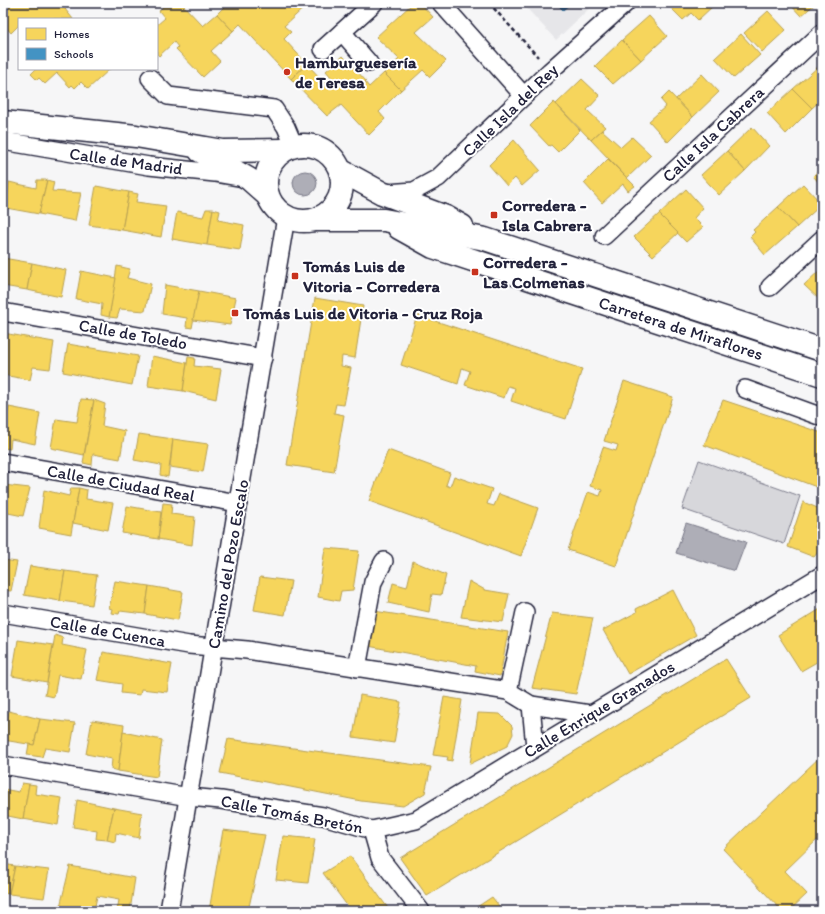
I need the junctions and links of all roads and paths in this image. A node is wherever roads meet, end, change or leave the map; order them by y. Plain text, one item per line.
1 (374, 3) edge
2 (441, 3) edge
3 (489, 3) edge
4 (626, 3) edge
5 (342, 32) junction
6 (822, 33) edge
7 (323, 49) dead end
8 (369, 63) dead end
9 (550, 71) junction
10 (150, 78) dead end
11 (524, 96) junction
12 (9, 125) edge
13 (192, 147) junction
14 (289, 148) junction
15 (340, 170) junction
16 (249, 179) junction
17 (382, 193) junction
18 (268, 196) junction
19 (286, 217) junction
20 (314, 220) junction
21 (384, 220) junction
22 (604, 236) dead end
23 (485, 239) junction
24 (822, 239) edge
25 (770, 287) dead end
26 (3, 312) edge
27 (822, 350) edge
28 (263, 358) junction
29 (822, 375) edge
30 (745, 389) dead end
31 (822, 417) edge
32 (3, 462) edge
33 (238, 503) junction
34 (384, 561) dead end
35 (822, 575) edge
36 (525, 612) dead end
37 (3, 613) edge
38 (214, 647) junction
39 (357, 668) junction
40 (508, 691) junction
41 (531, 705) junction
42 (590, 714) junction
43 (535, 747) junction
44 (3, 765) edge
45 (188, 797) junction
46 (372, 830) junction
47 (169, 911) edge
48 (421, 911) edge

1 - 5 street
2 - 11 street
3 - 9 path
4 - 9 street, Calle Isla del Rey
5 - 7 street
5 - 8 street
6 - 22 street, Calle Isla Cabrera
9 - 11 street, Calle Isla del Rey
10 - 14 street
11 - 17 street, Calle Isla del Rey
12 - 13 main road, Calle de Madrid
12 - 16 street, Calle de Madrid
13 - 14 main road, Calle de Madrid
13 - 16 main road, Calle de Madrid
14 - 15 main road
14 - 18 main road
15 - 17 main road, Carretera de Miraflores
15 - 20 main road
16 - 18 main road, Calle de Madrid
17 - 23 main road, Carretera de Miraflores
18 - 19 main road
19 - 20 main road
19 - 28 street, Camino del Pozo Escalo
20 - 21 main road, Carretera de Miraflores
21 - 23 main road, Carretera de Miraflores
21 - 29 main road, Carretera de Miraflores
23 - 27 main road, Carretera de Miraflores
24 - 25 street
26 - 28 street, Calle de Toledo
28 - 33 street, Camino del Pozo Escalo
30 - 31 street
32 - 33 street, Calle de Ciudad Real
33 - 38 street, Camino del Pozo Escalo
34 - 39 street
35 - 42 street, Calle Enrique Granados
36 - 40 street
37 - 38 street, Calle de Cuenca
38 - 39 street, Calle de Cuenca
38 - 45 street, Camino del Pozo Escalo
39 - 40 street, Calle de Cuenca
40 - 41 street
41 - 42 street
41 - 43 street
42 - 43 street, Calle Enrique Granados
43 - 46 street, Calle Enrique Granados
44 - 45 street, Calle Tomás Bretón
45 - 46 street, Calle Tomás Bretón
45 - 47 street, Camino del Pozo Escalo
46 - 48 street, Calle Tomás Bretón

